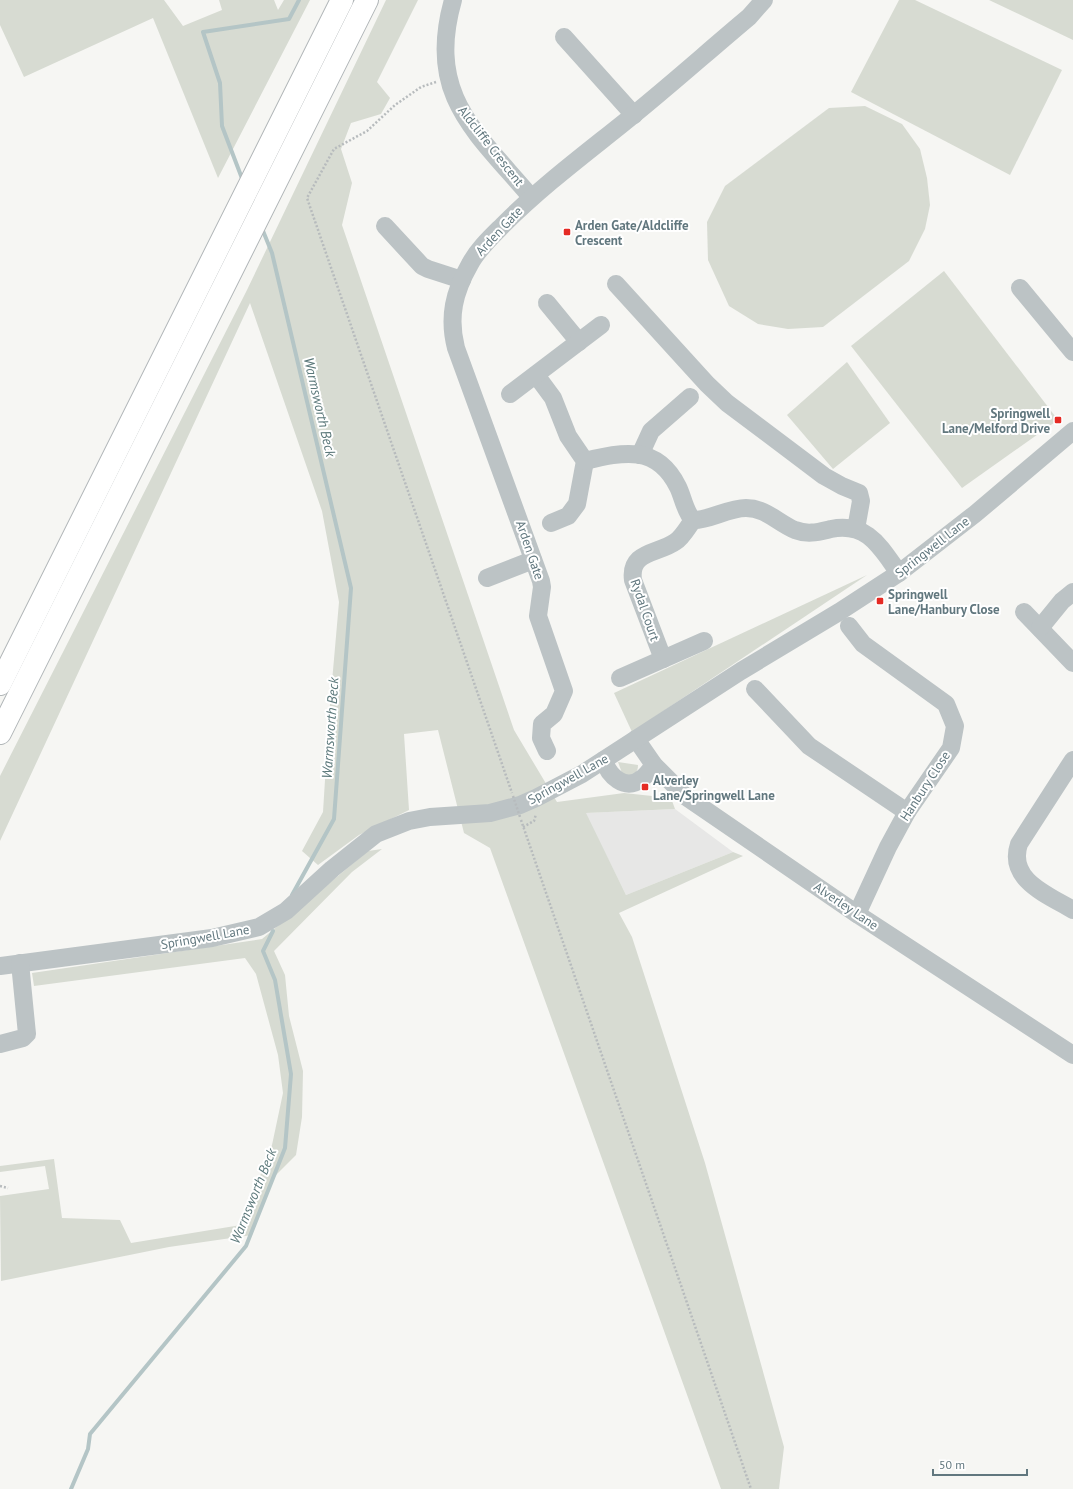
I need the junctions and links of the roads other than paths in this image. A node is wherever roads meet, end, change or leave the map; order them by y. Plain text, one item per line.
1 (342, 0) edge
2 (367, 0) edge
3 (453, 0) edge
4 (764, 0) edge
5 (564, 37) dead end
6 (634, 115) junction
7 (531, 197) junction
8 (385, 226) dead end
9 (462, 280) junction
10 (616, 284) dead end
11 (1020, 288) dead end
12 (547, 304) dead end
13 (601, 325) dead end
14 (579, 342) junction
15 (1073, 352) edge
16 (536, 375) junction
17 (510, 394) dead end
18 (690, 397) dead end
19 (1073, 431) edge
20 (640, 455) junction
21 (584, 461) junction
22 (693, 520) junction
23 (550, 523) dead end
24 (856, 529) junction
25 (533, 560) junction
26 (899, 573) junction
27 (488, 578) dead end
28 (1073, 592) edge
29 (1024, 612) dead end
30 (849, 626) dead end
31 (1040, 628) junction
32 (704, 641) dead end
33 (663, 659) junction
34 (1073, 663) edge
35 (620, 678) dead end
36 (0, 684) edge
37 (755, 689) dead end
38 (0, 733) edge
39 (636, 739) junction
40 (547, 751) dead end
41 (604, 760) junction
42 (1073, 760) edge
43 (654, 765) junction
44 (907, 812) junction
45 (1073, 910) edge
46 (857, 914) junction
47 (20, 963) junction
48 (0, 966) edge
49 (0, 1044) edge
50 (1073, 1055) edge

1 - 36 highway
2 - 38 highway
3 - 7 street, Aldcliffe Crescent
4 - 6 street, Arden Gate
5 - 6 street
6 - 7 street, Arden Gate
7 - 9 street, Arden Gate
8 - 9 street
9 - 25 street, Arden Gate
10 - 24 street
11 - 15 street
12 - 14 street
13 - 14 street
14 - 16 street
16 - 17 street
16 - 21 street
18 - 20 street
19 - 26 street, Springwell Lane
20 - 21 street
20 - 22 street
21 - 23 street
22 - 24 street
22 - 33 street, Rydal Court
24 - 26 street
25 - 27 street
25 - 40 street, Arden Gate
26 - 39 street, Springwell Lane
28 - 31 street
29 - 31 street
30 - 44 street, Hanbury Close
31 - 34 street
32 - 33 street, Rydal Court
33 - 35 street, Rydal Court
37 - 44 street
39 - 41 street, Springwell Lane
39 - 43 street, Alverley Lane
41 - 43 street
41 - 47 street, Springwell Lane
42 - 45 street
43 - 46 street, Alverley Lane
44 - 46 street, Hanbury Close
46 - 50 street, Alverley Lane
47 - 48 street, Springwell Lane
47 - 49 street

